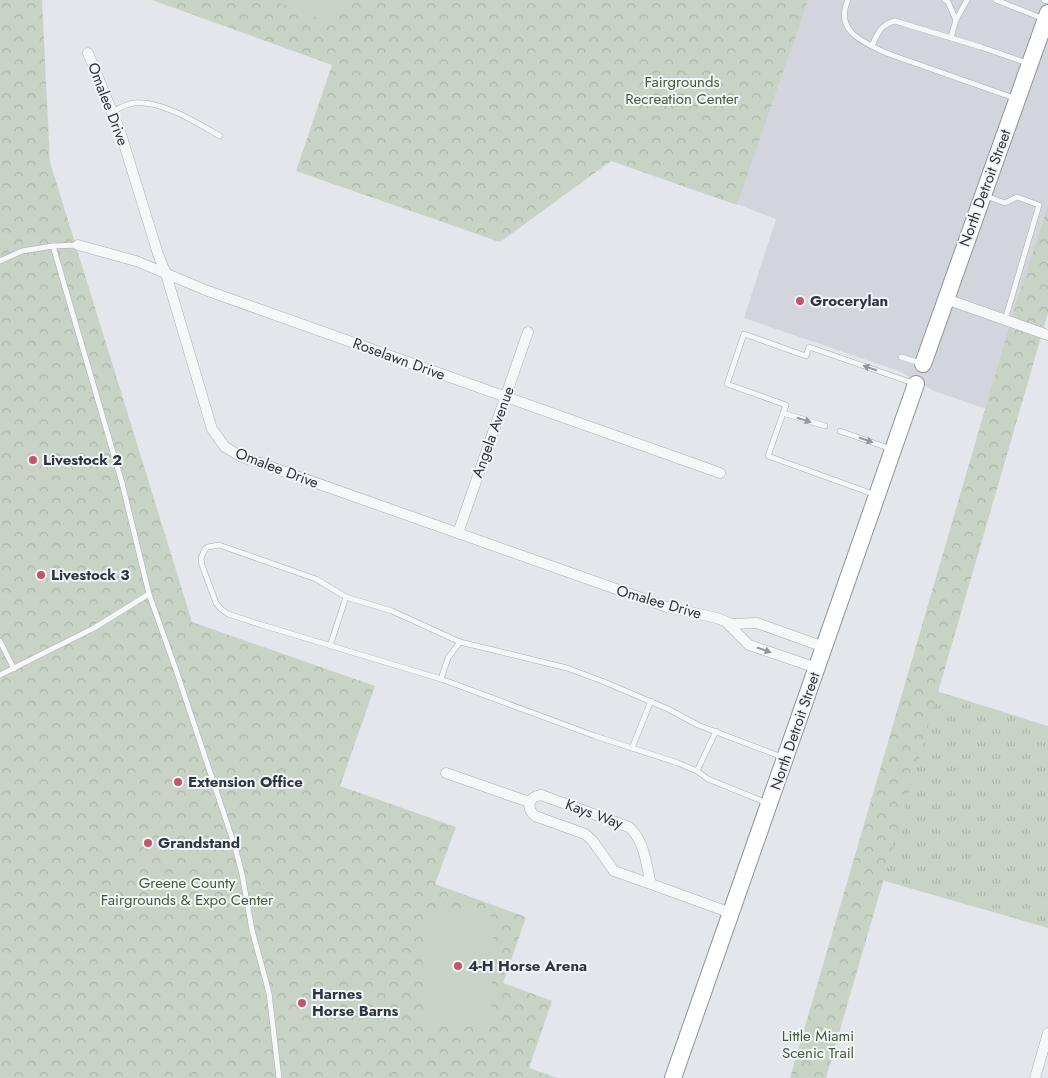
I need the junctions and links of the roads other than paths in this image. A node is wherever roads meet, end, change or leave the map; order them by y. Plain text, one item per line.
1 (848, 0) edge
2 (945, 0) edge
3 (967, 0) edge
4 (996, 0) edge
5 (1044, 0) edge
6 (1048, 1) edge
7 (1047, 16) edge
8 (956, 20) junction
9 (951, 37) junction
10 (872, 46) junction
11 (88, 53) dead end
12 (1030, 64) junction
13 (1017, 98) junction
14 (112, 112) junction
15 (220, 136) dead end
16 (983, 195) junction
17 (78, 245) joint
18 (53, 246) junction
19 (0, 261) edge
20 (166, 274) junction
21 (946, 299) junction
22 (1005, 320) junction
23 (528, 332) dead end
24 (1048, 335) edge
25 (901, 357) dead end
26 (923, 364) joint
27 (916, 384) joint
28 (506, 397) junction
29 (783, 413) junction
30 (825, 426) dead end
31 (840, 431) dead end
32 (893, 449) junction
33 (720, 473) dead end
34 (877, 496) junction
35 (458, 533) junction
36 (149, 594) junction
37 (346, 597) junction
38 (726, 622) junction
39 (0, 641) edge
40 (460, 642) junction
41 (330, 646) junction
42 (824, 647) junction
43 (817, 668) junction
44 (14, 669) junction
45 (0, 675) edge
46 (441, 679) junction
47 (651, 701) junction
48 (716, 731) junction
49 (632, 748) junction
50 (786, 759) junction
51 (697, 771) junction
52 (446, 773) dead end
53 (529, 802) junction
54 (770, 804) junction
55 (651, 884) junction
56 (731, 913) junction
57 (1048, 1033) edge
58 (279, 1078) edge
59 (673, 1078) edge
60 (1035, 1078) edge

1 - 10 lane
2 - 8 lane
3 - 8 lane
4 - 7 lane
5 - 6 lane
7 - 12 highway, North Detroit Street
8 - 9 lane
9 - 10 lane
9 - 12 lane
10 - 13 lane
11 - 14 street, Omalee Drive
12 - 13 highway, North Detroit Street
13 - 16 highway, North Detroit Street
14 - 15 lane
14 - 20 street, Omalee Drive
16 - 21 highway, North Detroit Street
16 - 22 lane
17 - 18 lane
17 - 20 street, Roselawn Drive
18 - 19 lane
18 - 36 lane
20 - 28 street, Roselawn Drive
20 - 35 street, Omalee Drive
21 - 22 street
21 - 26 highway, North Detroit Street
22 - 24 street
23 - 28 street, Angela Avenue
25 - 26 lane
27 -> 29 lane
27 - 32 highway, North Detroit Street
28 - 33 street, Roselawn Drive
28 - 35 street, Angela Avenue
29 -> 30 lane
29 - 34 lane
31 -> 32 lane
32 - 34 highway, North Detroit Street
34 - 42 highway, North Detroit Street
35 - 38 street, Omalee Drive
36 - 44 lane
36 - 58 lane
37 - 40 lane
37 - 41 lane
37 - 41 lane
38 - 42 street, Omalee Drive
38 -> 43 street, Omalee Drive
39 - 44 lane
40 - 46 lane
40 - 47 lane
41 - 46 lane
42 - 43 highway, North Detroit Street
43 - 50 highway, North Detroit Street
44 - 45 lane
46 - 49 lane
47 - 48 lane
47 - 49 lane
48 - 50 lane
48 - 51 lane
49 - 51 lane
50 - 54 highway, North Detroit Street
51 - 54 lane
52 - 53 street, Kays Way
53 - 55 street, Kays Way
53 - 55 street, Kays Way
54 - 56 highway, North Detroit Street
55 - 56 street, Kays Way
56 - 59 highway, North Detroit Street
57 - 60 street

